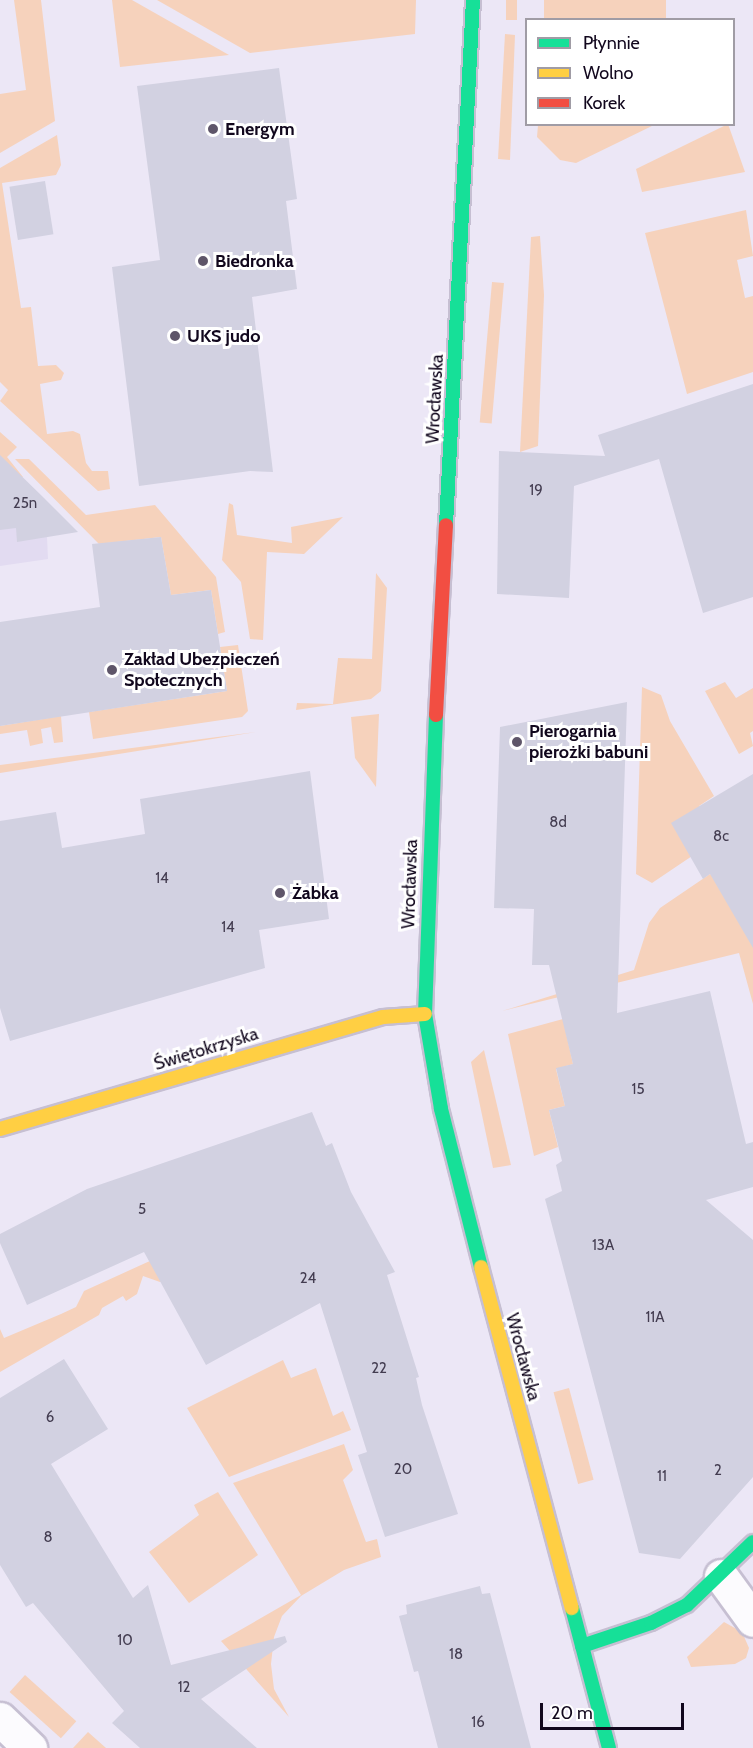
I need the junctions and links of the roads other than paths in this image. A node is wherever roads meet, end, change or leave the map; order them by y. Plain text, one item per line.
1 (473, 0) edge
2 (425, 1014) junction
3 (0, 1129) edge
4 (753, 1542) edge
5 (721, 1576) junction
6 (753, 1620) edge
7 (582, 1646) junction
8 (0, 1719) edge
9 (30, 1748) edge
10 (609, 1748) edge

1 - 2 street, Wrocławska
2 - 3 street, Świętokrzyska
2 - 7 street, Wrocławska
4 - 5 street
5 - 6 street
5 - 7 street
7 - 10 street, Wrocławska
8 - 9 street

